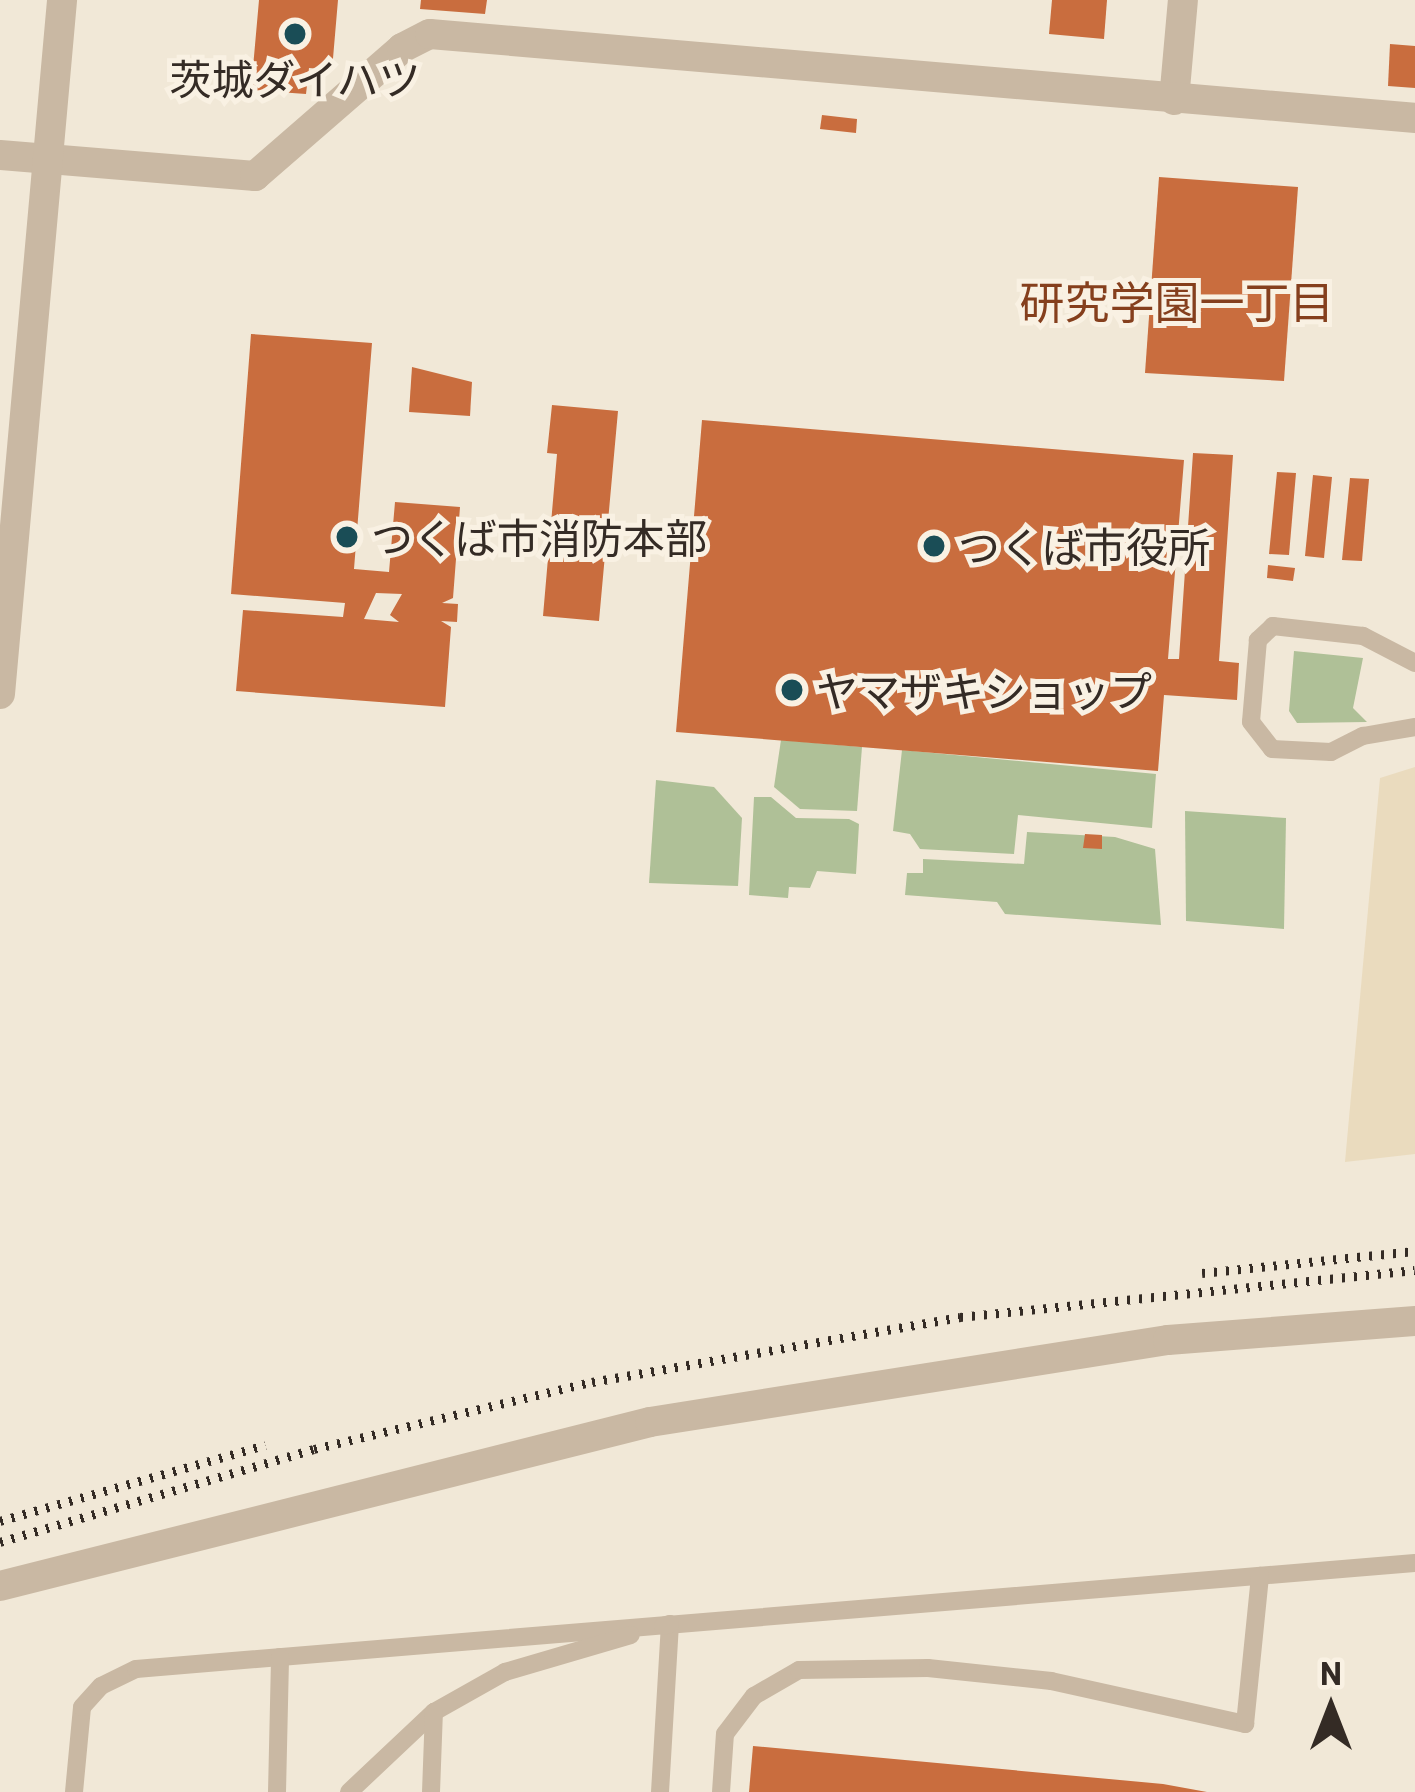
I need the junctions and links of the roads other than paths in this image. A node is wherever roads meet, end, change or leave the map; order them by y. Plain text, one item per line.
1 (62, 0) edge
2 (1183, 0) edge
3 (1174, 100) junction
4 (1415, 118) edge
5 (0, 155) edge
6 (49, 159) junction
7 (1415, 663) edge
8 (0, 694) edge
9 (1415, 727) edge
10 (1415, 1322) edge
11 (1415, 1563) edge
12 (1260, 1576) junction
13 (0, 1586) edge
14 (670, 1624) junction
15 (280, 1657) junction
16 (434, 1712) junction
17 (74, 1792) edge
18 (277, 1792) edge
19 (350, 1792) edge
20 (431, 1792) edge
21 (660, 1792) edge
22 (722, 1792) edge

1 - 6 street
2 - 3 street
3 - 4 street
3 - 6 street
5 - 6 street
6 - 8 street
7 - 9 lane
10 - 13 street
11 - 12 lane
12 - 14 lane
12 - 22 lane
14 - 15 lane
14 - 16 lane
14 - 21 lane
15 - 17 lane
15 - 18 lane
16 - 19 lane
16 - 20 lane

